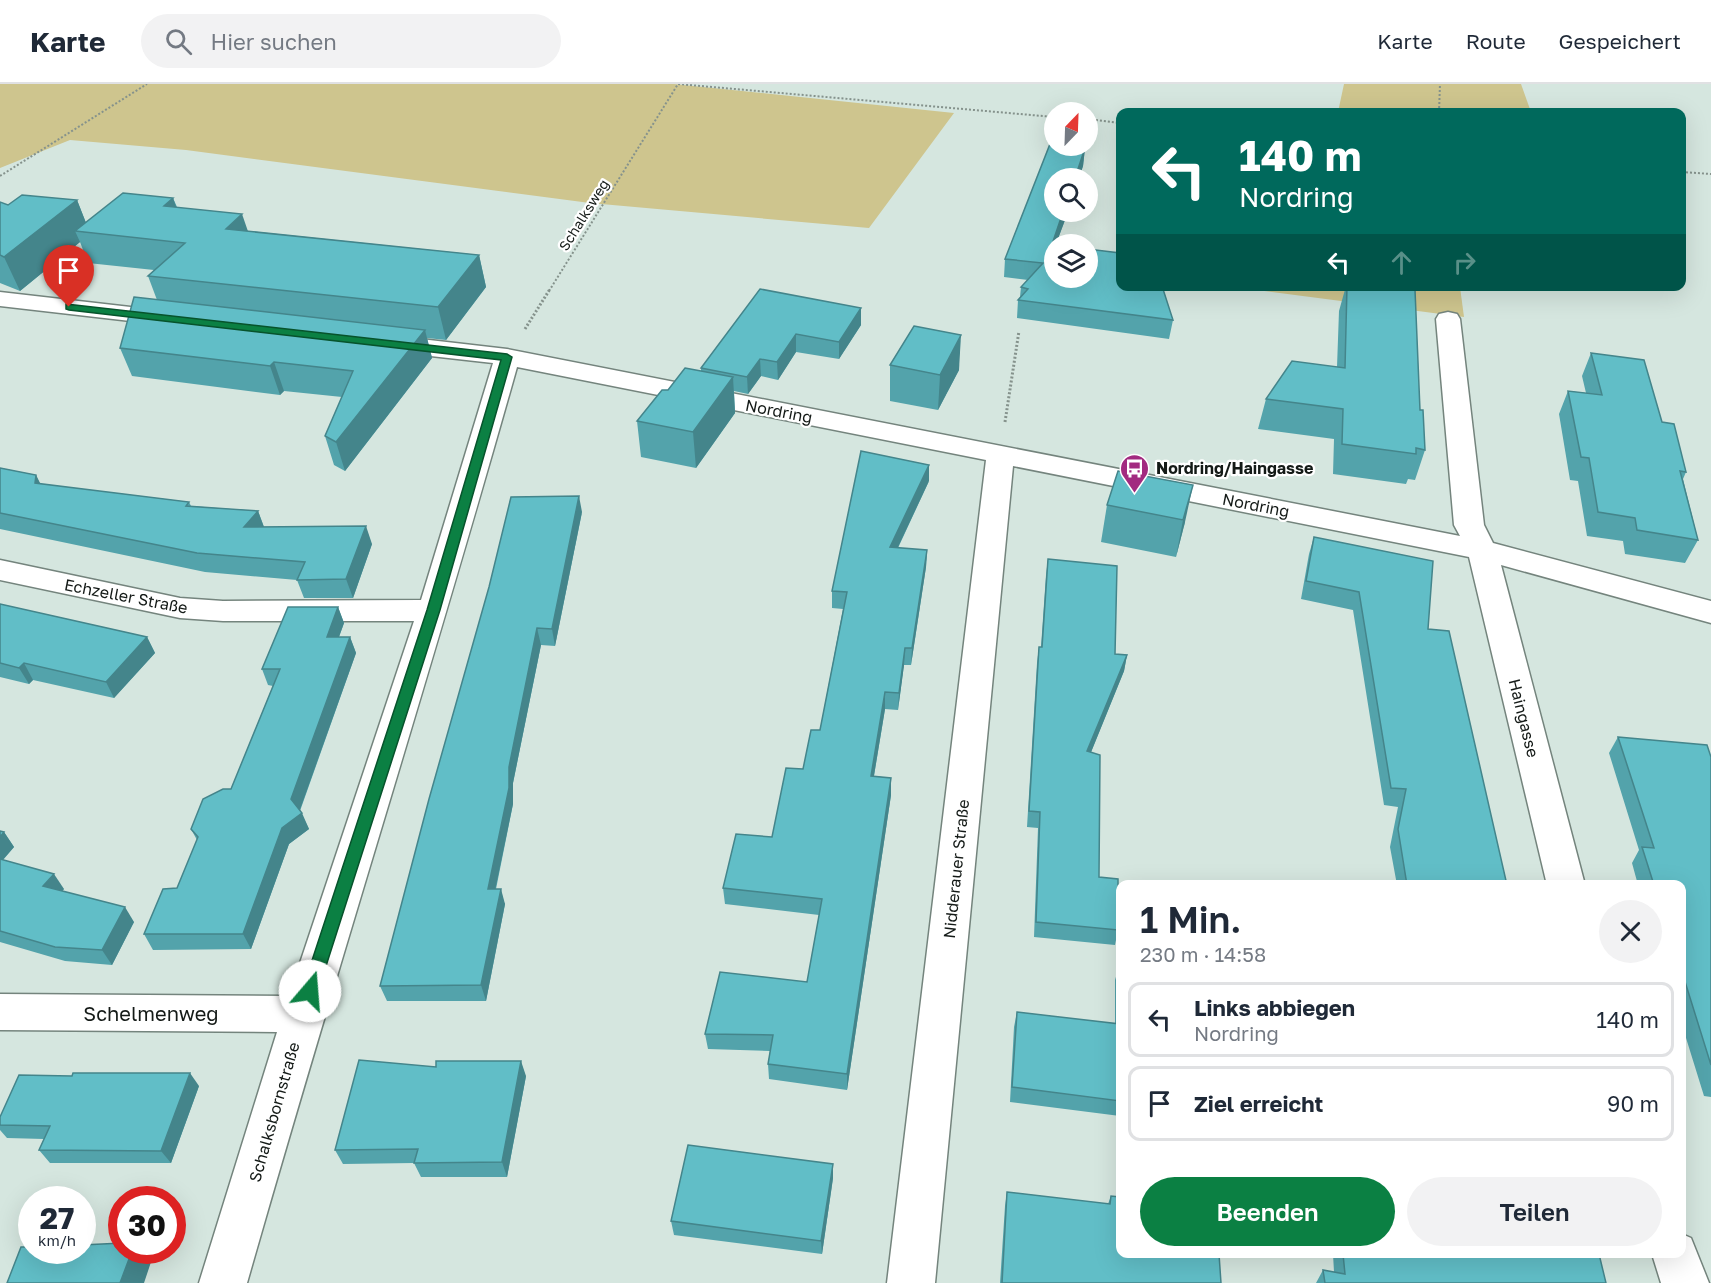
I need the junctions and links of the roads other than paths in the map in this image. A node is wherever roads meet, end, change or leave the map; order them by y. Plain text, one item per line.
1 (0, 299) edge
2 (1448, 319) dead end
3 (200, 322) edge
4 (365, 341) edge
5 (507, 357) junction
6 (1000, 455) junction
7 (1482, 550) junction
8 (0, 570) edge
9 (433, 610) junction
10 (1711, 612) edge
11 (1565, 880) edge
12 (0, 1012) edge
13 (303, 1014) junction
14 (1676, 1258) edge
15 (223, 1283) edge
16 (911, 1283) edge
17 (1684, 1283) edge

1 - 3 street
2 - 7 street
4 - 5 street, Nordring
5 - 6 street, Nordring
5 - 9 street, Schalksbornstraße
6 - 7 street, Nordring
6 - 16 street, Nidderauer Straße
7 - 10 street, Nordring
7 - 11 street, Haingasse
8 - 9 street, Echzeller Straße
9 - 13 street, Schalksbornstraße
12 - 13 street, Schelmenweg
13 - 15 street, Schalksbornstraße
14 - 17 street

